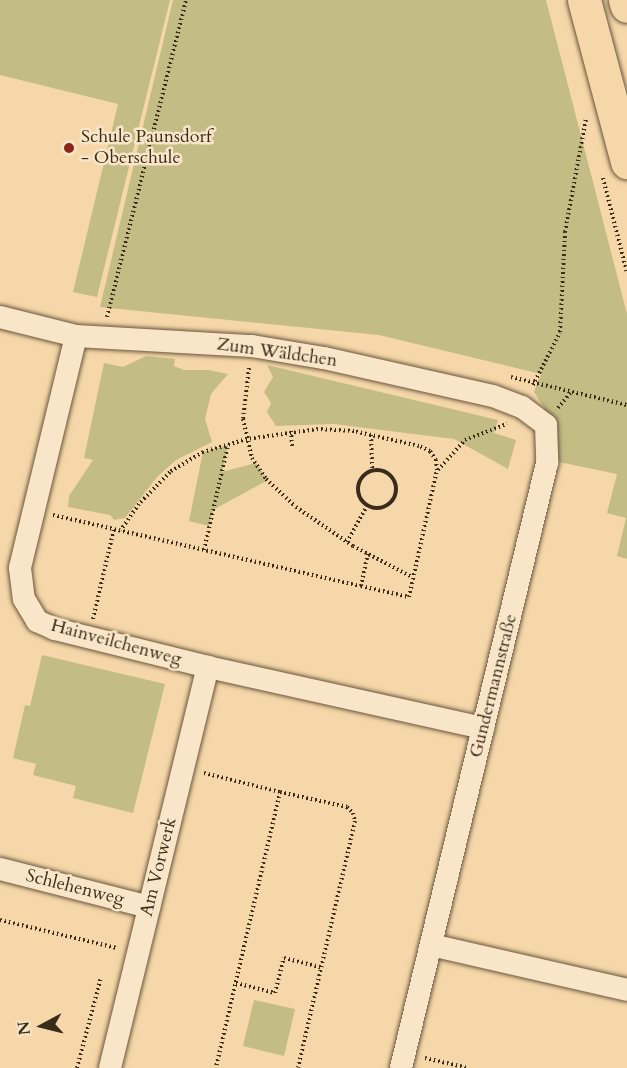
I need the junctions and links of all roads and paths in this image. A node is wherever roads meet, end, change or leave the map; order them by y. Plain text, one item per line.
1 (186, 0) edge
2 (584, 0) edge
3 (625, 0) edge
4 (627, 6) edge
5 (587, 113) dead end
6 (627, 162) edge
7 (0, 317) edge
8 (76, 336) junction
9 (103, 336) junction
10 (252, 346) junction
11 (533, 415) junction
12 (291, 431) junction
13 (371, 435) junction
14 (247, 439) junction
15 (228, 445) junction
16 (292, 446) dead end
17 (437, 470) junction
18 (372, 471) junction
19 (367, 506) junction
20 (36, 511) junction
21 (114, 529) junction
22 (121, 530) junction
23 (347, 542) junction
24 (204, 550) junction
25 (368, 554) junction
26 (412, 578) junction
27 (361, 586) junction
28 (89, 637) junction
29 (208, 667) junction
30 (483, 728) junction
31 (183, 768) junction
32 (280, 792) junction
33 (0, 869) edge
34 (149, 907) junction
35 (0, 920) edge
36 (431, 945) junction
37 (138, 952) junction
38 (321, 967) junction
39 (101, 976) dead end
40 (236, 983) junction
41 (627, 990) edge
42 (403, 1061) edge
43 (77, 1068) edge
44 (110, 1068) edge
45 (216, 1068) edge
46 (298, 1068) edge
47 (468, 1068) edge

1 - 9 path
2 - 6 main road
3 - 4 main road
5 - 11 path
7 - 8 street, Zum Wäldchen
8 - 9 street, Zum Wäldchen
8 - 20 street, Hainveilchenweg
9 - 10 street, Zum Wäldchen
10 - 11 street, Zum Wäldchen
10 - 14 path
11 - 17 path
11 - 30 street, Gundermannstraße
12 - 13 path
12 - 14 path
12 - 16 path
13 - 17 path
13 - 18 path
14 - 15 path
14 - 23 path
15 - 22 path
15 - 24 path
17 - 26 path
18 - 19 path
18 - 19 path
19 - 23 path
20 - 21 path
20 - 28 street, Hainveilchenweg
21 - 22 path
21 - 28 path
22 - 24 path
23 - 25 path
24 - 27 path
25 - 26 path
25 - 27 path
26 - 27 path
28 - 29 street, Hainveilchenweg
29 - 30 street, Hainveilchenweg
29 - 31 street, Am Vorwerk
30 - 36 street, Gundermannstraße
31 - 32 path
31 - 34 street, Am Vorwerk
32 - 38 path
32 - 40 path
33 - 34 street, Schlehenweg
34 - 37 street, Am Vorwerk
35 - 37 path
36 - 41 street
36 - 42 street, Gundermannstraße
37 - 44 street, Am Vorwerk
38 - 40 path
38 - 46 path
39 - 43 path
40 - 45 path
42 - 47 path

